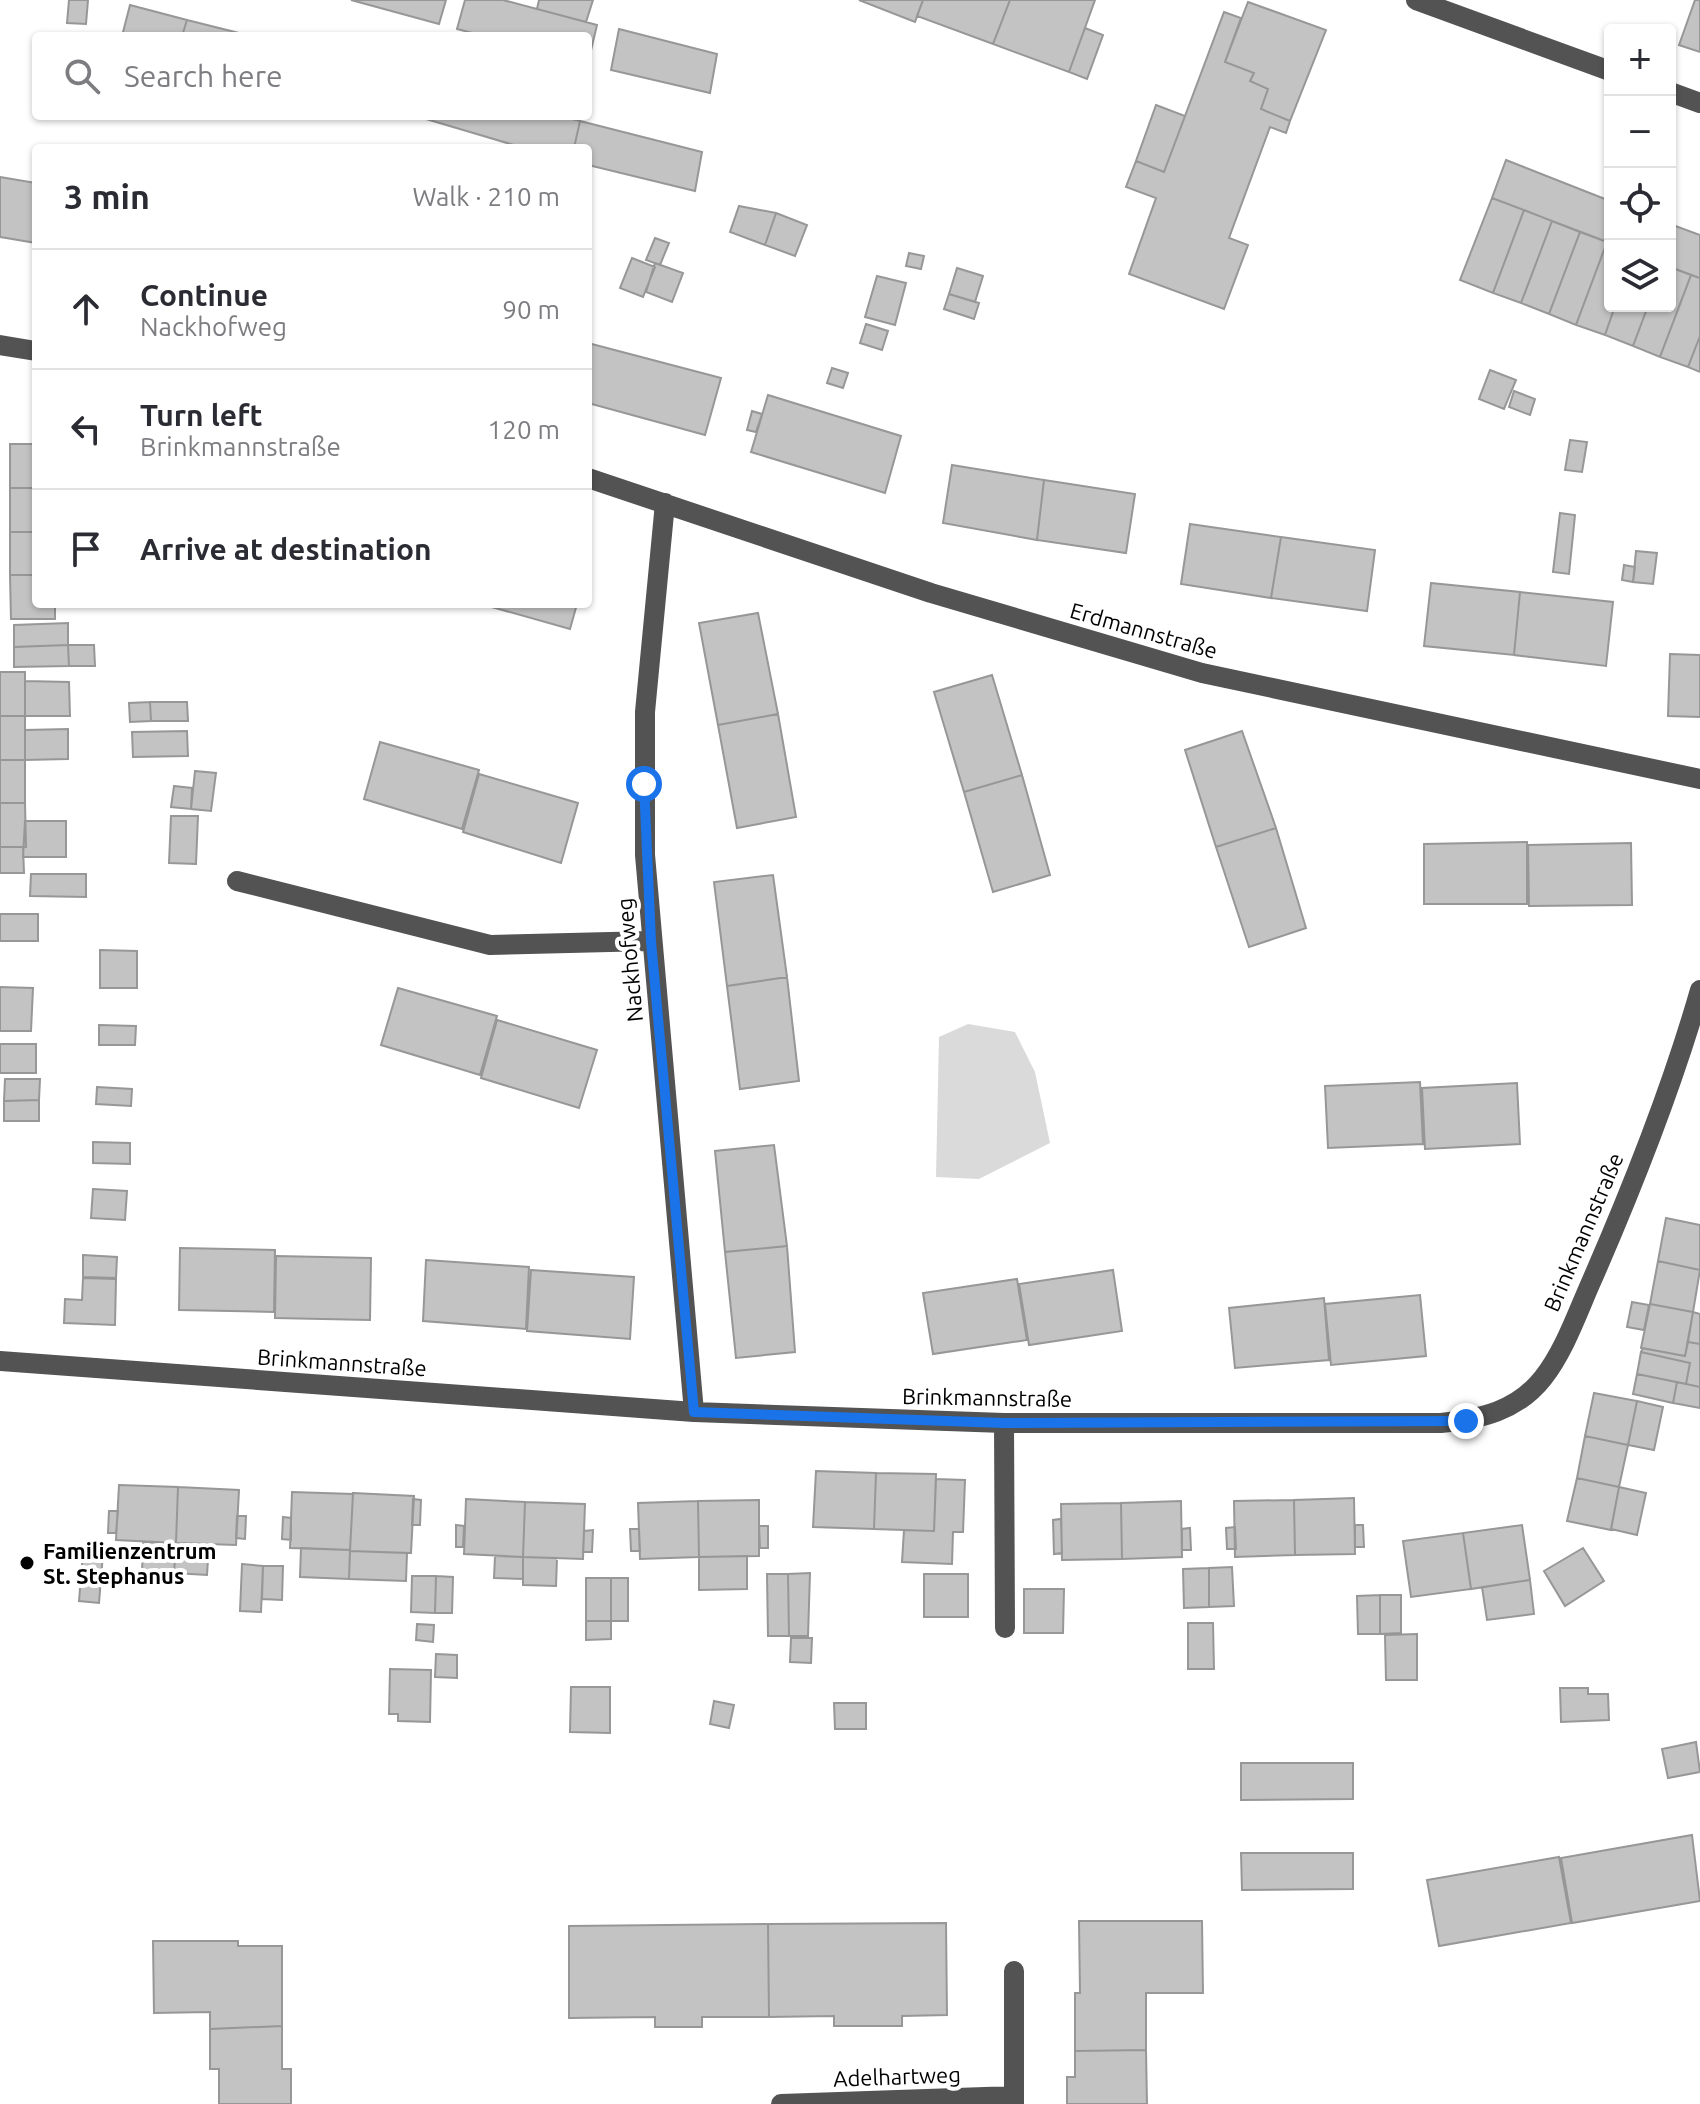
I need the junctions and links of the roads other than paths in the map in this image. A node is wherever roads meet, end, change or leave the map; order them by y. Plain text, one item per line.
1 (1416, 0) edge
2 (1604, 69) edge
3 (1676, 94) edge
4 (1700, 103) edge
5 (0, 345) edge
6 (32, 350) edge
7 (592, 479) edge
8 (665, 503) junction
9 (1700, 779) edge
10 (237, 881) dead end
11 (651, 941) junction
12 (1700, 990) edge
13 (0, 1361) edge
14 (694, 1412) junction
15 (1004, 1423) junction
16 (1005, 1628) dead end
17 (1014, 1971) dead end
18 (1014, 2100) edge
19 (781, 2104) edge

1 - 2 street
3 - 4 street
5 - 6 street
7 - 8 street, Erdmannstraße
8 - 9 street, Erdmannstraße
8 - 11 street, Nackhofweg
10 - 11 street
11 - 14 street, Nackhofweg
12 - 15 street, Brinkmannstraße
13 - 14 street, Brinkmannstraße
14 - 15 street, Brinkmannstraße
15 - 16 street
17 - 18 street, Adelhartweg
18 - 19 street, Adelhartweg

